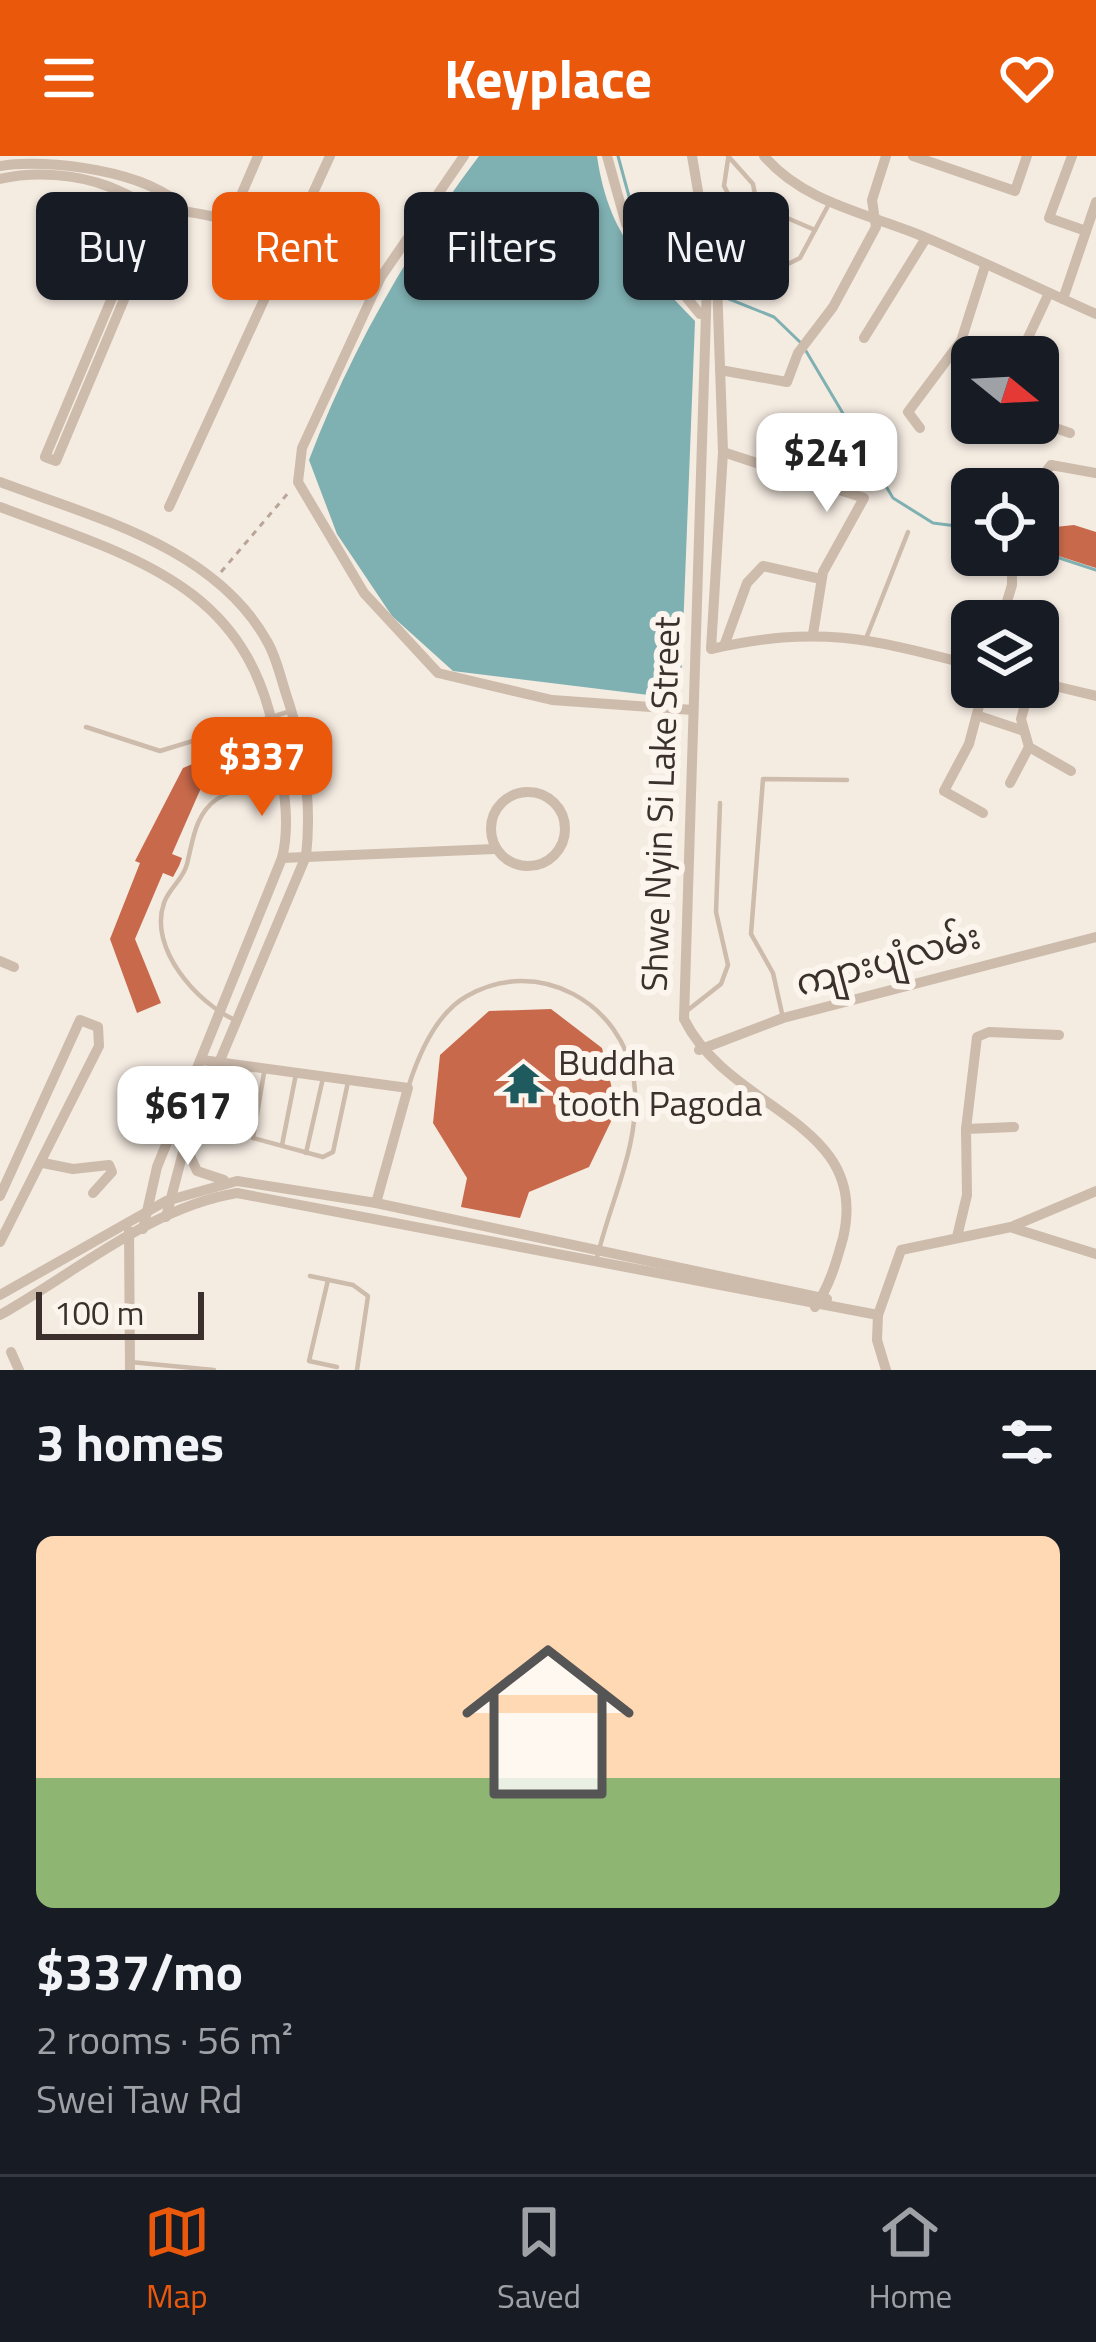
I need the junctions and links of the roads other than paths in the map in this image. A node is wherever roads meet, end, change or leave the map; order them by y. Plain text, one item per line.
1 (258, 156) edge
2 (330, 156) edge
3 (464, 156) edge
4 (607, 156) edge
5 (692, 156) edge
6 (764, 156) edge
7 (886, 156) edge
8 (913, 156) edge
9 (1027, 156) edge
10 (1072, 156) edge
11 (728, 158) edge
12 (776, 162) edge
13 (0, 166) edge
14 (33, 169) junction
15 (0, 179) edge
16 (141, 192) edge
17 (242, 192) edge
18 (315, 192) edge
19 (698, 192) edge
20 (728, 192) edge
21 (755, 192) edge
22 (160, 200) joint
23 (830, 202) junction
24 (1096, 202) edge
25 (876, 217) junction
26 (789, 219) edge
27 (814, 230) junction
28 (1086, 231) junction
29 (926, 238) junction
30 (789, 263) edge
31 (986, 266) junction
32 (381, 277) joint
33 (1049, 292) junction
34 (1063, 299) junction
35 (267, 300) edge
36 (709, 300) edge
37 (710, 300) edge
38 (1096, 314) edge
39 (702, 316) junction
40 (1029, 336) edge
41 (864, 338) dead end
42 (720, 370) junction
43 (920, 428) dead end
44 (1059, 429) edge
45 (1070, 433) dead end
46 (723, 452) junction
47 (1049, 468) edge
48 (1096, 472) edge
49 (0, 482) edge
50 (0, 507) edge
51 (169, 507) dead end
52 (908, 532) dead end
53 (166, 549) junction
54 (154, 571) junction
55 (821, 579) junction
56 (257, 624) junction
57 (813, 634) junction
58 (867, 636) junction
59 (238, 637) junction
60 (724, 646) junction
61 (951, 659) edge
62 (1059, 687) edge
63 (1096, 696) edge
64 (980, 708) edge
65 (1026, 708) edge
66 (693, 710) junction
67 (291, 711) junction
68 (271, 716) junction
69 (979, 716) junction
70 (86, 727) dead end
71 (1022, 730) junction
72 (1029, 747) junction
73 (1071, 771) dead end
74 (305, 773) junction
75 (282, 778) junction
76 (847, 779) dead end
77 (1010, 782) dead end
78 (720, 803) dead end
79 (983, 813) dead end
80 (494, 849) junction
81 (306, 856) junction
82 (282, 858) junction
83 (1096, 937) edge
84 (0, 961) edge
85 (14, 968) dead end
86 (221, 1013) junction
87 (684, 1014) junction
88 (783, 1018) junction
89 (240, 1022) junction
90 (1059, 1035) dead end
91 (700, 1050) junction
92 (202, 1060) junction
93 (222, 1065) junction
94 (265, 1070) junction
95 (296, 1075) junction
96 (323, 1078) junction
97 (348, 1082) junction
98 (408, 1088) junction
99 (1014, 1127) dead end
100 (966, 1130) junction
101 (186, 1141) junction
102 (281, 1148) junction
103 (306, 1154) junction
104 (43, 1162) junction
105 (227, 1181) junction
106 (1096, 1191) edge
107 (93, 1193) dead end
108 (0, 1196) edge
109 (166, 1201) junction
110 (376, 1203) junction
111 (143, 1213) junction
112 (166, 1217) junction
113 (128, 1222) junction
114 (1010, 1227) junction
115 (142, 1229) junction
116 (130, 1237) junction
117 (957, 1238) junction
118 (0, 1242) edge
119 (1096, 1254) edge
120 (597, 1256) junction
121 (310, 1276) dead end
122 (328, 1280) junction
123 (0, 1295) edge
124 (819, 1301) junction
125 (878, 1315) junction
126 (0, 1316) edge
127 (11, 1352) dead end
128 (130, 1366) edge
129 (338, 1367) dead end
130 (19, 1370) edge
131 (214, 1370) edge
132 (357, 1370) edge
133 (886, 1370) edge

1 - 17 street
2 - 18 street
3 - 32 street
4 - 39 street
5 - 19 street
6 - 12 street
7 - 25 street
8 - 9 street
10 - 28 street
11 - 20 lane
11 - 21 lane
12 - 23 street
13 - 14 street
14 - 15 street
14 - 16 street
22 - 22 street
23 - 25 street
23 - 27 lane
24 - 28 street
25 - 29 street
25 - 42 street
26 - 27 lane
27 - 30 lane
28 - 34 street
29 - 31 street
29 - 41 street
31 - 33 street
31 - 43 street
32 - 66 street
33 - 34 street
33 - 40 street
34 - 38 street
35 - 51 street
36 - 39 street, Shwe Nyin Si Lake Street
37 - 42 street
39 - 66 street, Shwe Nyin Si Lake Street
42 - 46 street
44 - 45 street
46 - 55 street
46 - 60 street
47 - 48 street
49 - 53 street
50 - 54 street
52 - 58 lane
53 - 54 street
53 - 56 street
54 - 59 street
55 - 57 street
55 - 60 street
56 - 59 street
56 - 67 street
57 - 58 street
57 - 60 street
58 - 61 street
59 - 68 street
62 - 63 street
64 - 69 street
65 - 71 street
66 - 87 street, Shwe Nyin Si Lake Street
67 - 68 lane
67 - 74 street
68 - 70 lane
68 - 75 street
69 - 71 street
69 - 79 street
71 - 72 street
72 - 73 street
72 - 77 street
74 - 75 lane
74 - 81 street
75 - 82 street
75 - 86 lane
76 - 88 lane
78 - 87 lane
80 - 80 street
80 - 81 street
81 - 82 street
81 - 89 street
82 - 86 street
83 - 88 street, ကျားပျံလမ်း
84 - 85 street
86 - 89 lane
86 - 92 street
87 - 91 street, Shwe Nyin Si Lake Street
88 - 91 street, ကျားပျံလမ်း
89 - 93 street
90 - 100 street
91 - 124 street, Shwe Nyin Si Lake Street
92 - 93 street
92 - 111 street
93 - 94 street
93 - 101 street
94 - 95 street
94 - 102 lane
95 - 96 street
95 - 102 lane
96 - 97 street
96 - 103 lane
97 - 98 street
97 - 103 lane
98 - 110 street
98 - 120 lane
99 - 100 street
100 - 117 street
101 - 105 street
101 - 109 street
102 - 103 lane
104 - 107 street
104 - 108 street
104 - 118 street
105 - 109 street
105 - 110 street
106 - 114 street
109 - 111 street
109 - 112 street
110 - 120 street
111 - 113 street
111 - 115 street
112 - 115 street
112 - 120 street
113 - 116 street
113 - 123 street
114 - 117 street
114 - 119 street
115 - 116 street
116 - 126 street
116 - 128 street
117 - 125 street
120 - 124 street
121 - 122 lane
122 - 129 lane
122 - 132 lane
124 - 125 street
125 - 133 street
127 - 130 street
128 - 131 lane

